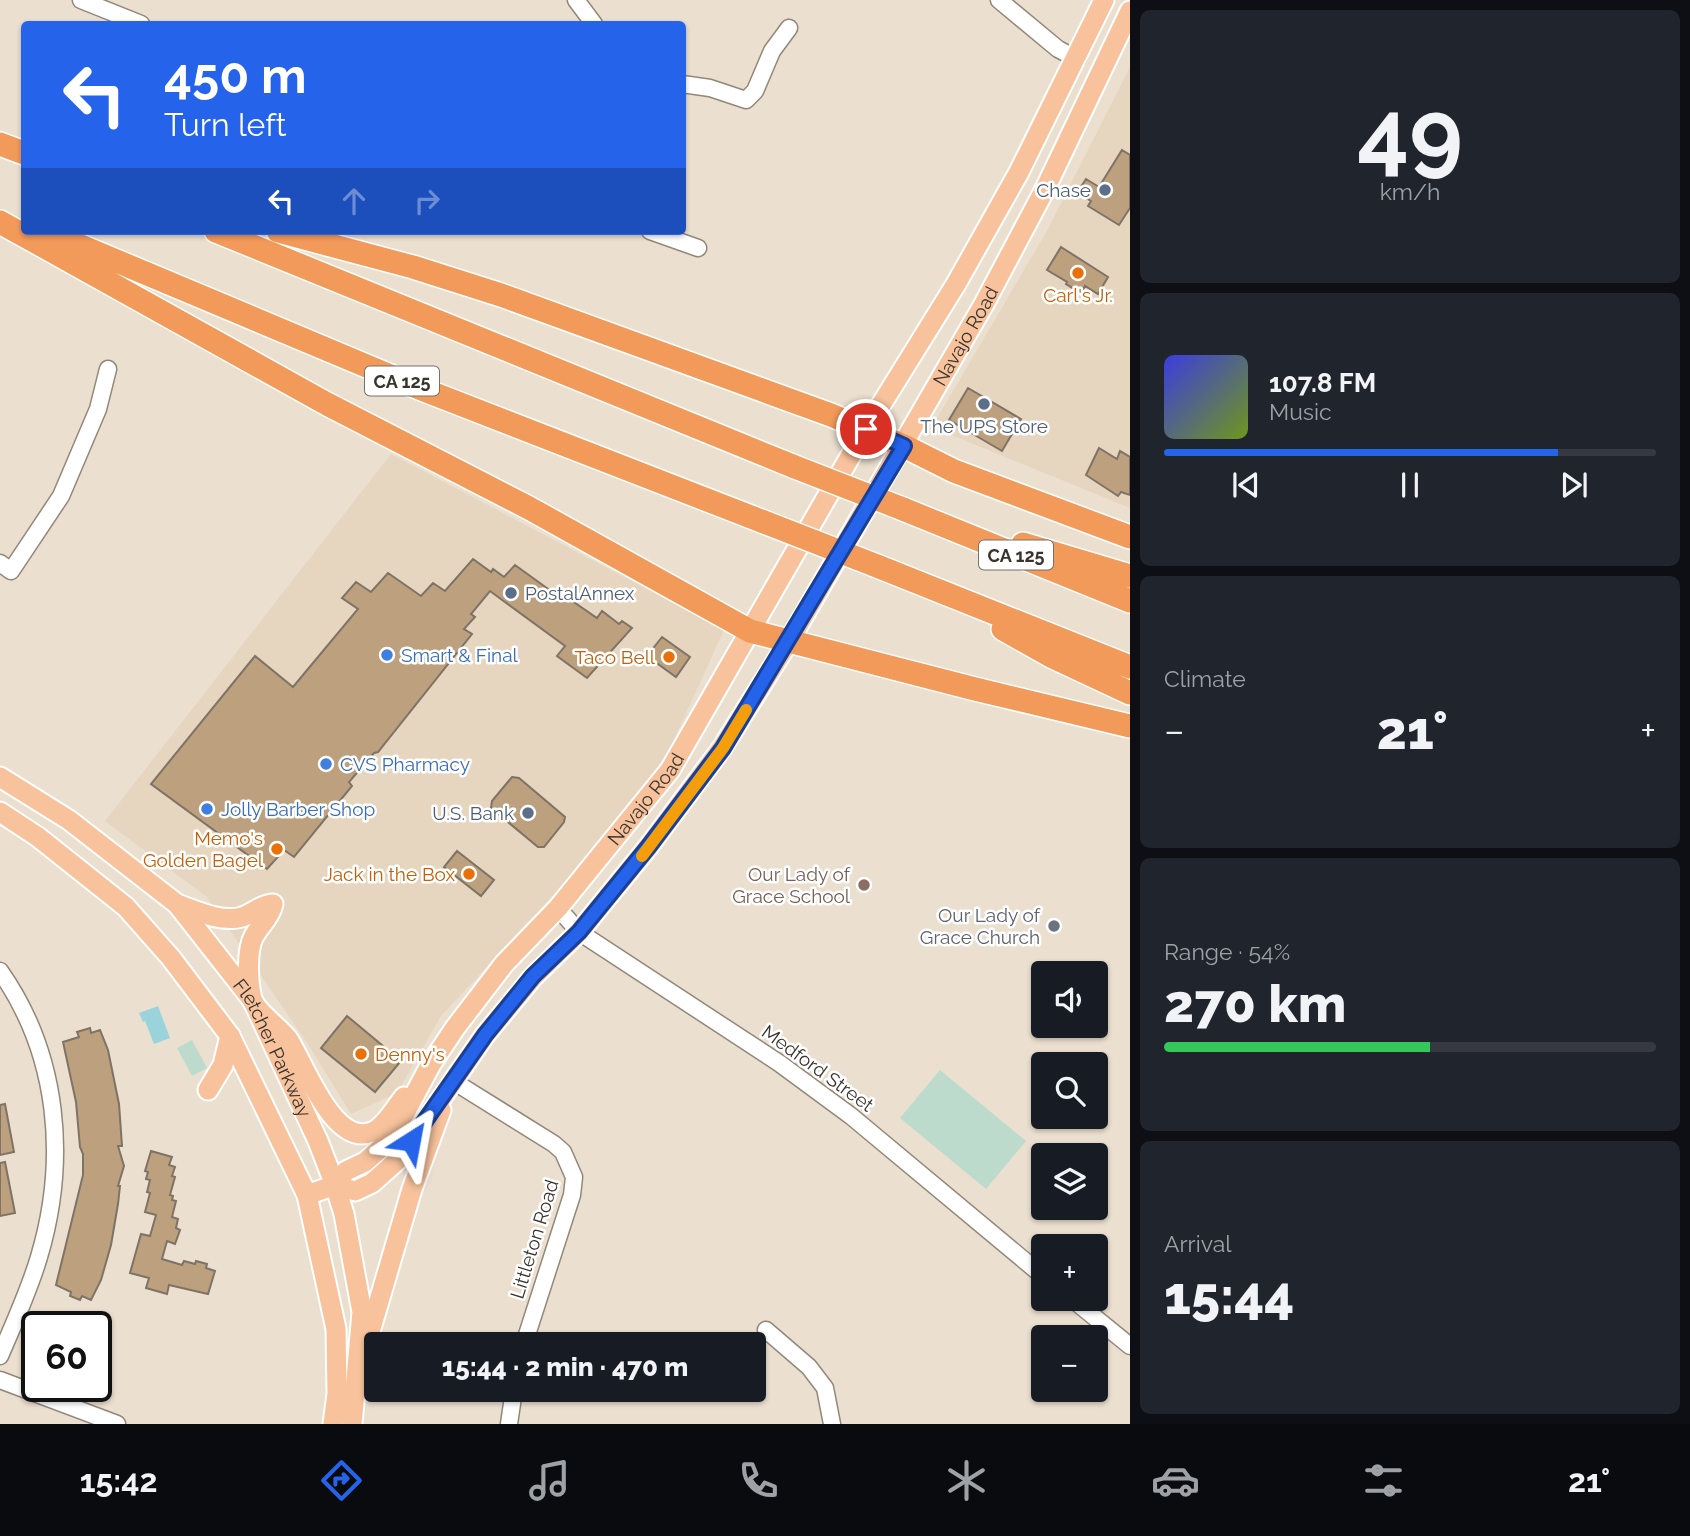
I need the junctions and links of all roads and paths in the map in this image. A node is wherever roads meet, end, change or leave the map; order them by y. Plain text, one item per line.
1 (82, 0) edge
2 (576, 0) edge
3 (999, 0) edge
4 (1104, 0) edge
5 (1118, 0) edge
6 (1130, 11) edge
7 (134, 21) edge
8 (592, 21) edge
9 (789, 28) dead end
10 (1077, 59) junction
11 (1103, 68) junction
12 (686, 85) edge
13 (1, 144) edge
14 (21, 151) edge
15 (1045, 188) junction
16 (0, 212) edge
17 (21, 221) edge
18 (0, 222) edge
19 (21, 234) edge
20 (23, 235) edge
21 (55, 235) edge
22 (226, 235) edge
23 (293, 235) edge
24 (661, 235) edge
25 (698, 248) dead end
26 (108, 369) dead end
27 (866, 429) junction
28 (904, 446) junction
29 (903, 509) junction
30 (1130, 537) edge
31 (5, 567) edge
32 (1130, 576) edge
33 (917, 582) junction
34 (1130, 601) edge
35 (750, 631) junction
36 (789, 641) junction
37 (1130, 667) edge
38 (1130, 693) edge
39 (1130, 726) edge
40 (0, 777) edge
41 (0, 813) edge
42 (177, 904) junction
43 (558, 908) junction
44 (579, 932) junction
45 (0, 971) edge
46 (253, 1001) junction
47 (230, 1035) junction
48 (431, 1064) junction
49 (453, 1081) junction
50 (208, 1090) dead end
51 (335, 1185) junction
52 (307, 1195) junction
53 (1031, 1266) edge
54 (1087, 1311) edge
55 (766, 1330) dead end
56 (528, 1332) edge
57 (1130, 1346) edge
58 (0, 1356) edge
59 (0, 1380) edge
60 (356, 1394) junction
61 (512, 1402) edge
62 (117, 1424) edge
63 (333, 1424) edge
64 (352, 1424) edge
65 (509, 1424) edge
66 (832, 1424) edge

1 - 7 street
2 - 8 street
3 - 10 street
4 - 10 main road, Navajo Road
5 - 11 main road
6 - 11 main road, Navajo Road
9 - 12 street
10 - 15 main road
10 - 27 main road, Navajo Road
11 - 15 main road, Navajo Road
13 - 14 highway
15 - 28 main road, Navajo Road
16 - 17 highway
18 - 19 highway
20 - 35 highway
21 - 33 highway, CA 125, bridge
22 - 29 highway, CA 125, bridge
23 - 27 highway
24 - 25 street
26 - 31 street
27 - 28 highway
27 - 35 main road, Navajo Road
28 - 30 highway
28 - 36 main road, Navajo Road
29 - 32 highway
29 - 34 highway, CA 125
33 - 37 highway, CA 125
33 - 38 highway
35 - 36 highway
35 - 43 main road, Navajo Road
36 - 39 highway
36 - 44 main road, Navajo Road
40 - 42 main road, Fletcher Parkway
41 - 47 main road, Fletcher Parkway
42 - 46 main road, Fletcher Parkway
42 - 46 main road
43 - 44 street, Medford Street
43 - 48 main road, Navajo Road
44 - 49 main road, Navajo Road
44 - 53 street, Medford Street
45 - 58 street
46 - 48 main road
46 - 51 main road, Fletcher Parkway
47 - 50 main road
47 - 52 main road, Fletcher Parkway
48 - 51 main road, Navajo Road
49 - 51 main road, Navajo Road
49 - 56 street, Littleton Road
49 - 60 main road
51 - 52 main road, Navajo Road
51 - 60 main road, Fletcher Parkway
52 - 63 main road, Fletcher Parkway
54 - 57 street
55 - 66 street
59 - 62 street
60 - 64 main road, Fletcher Parkway
61 - 65 street

